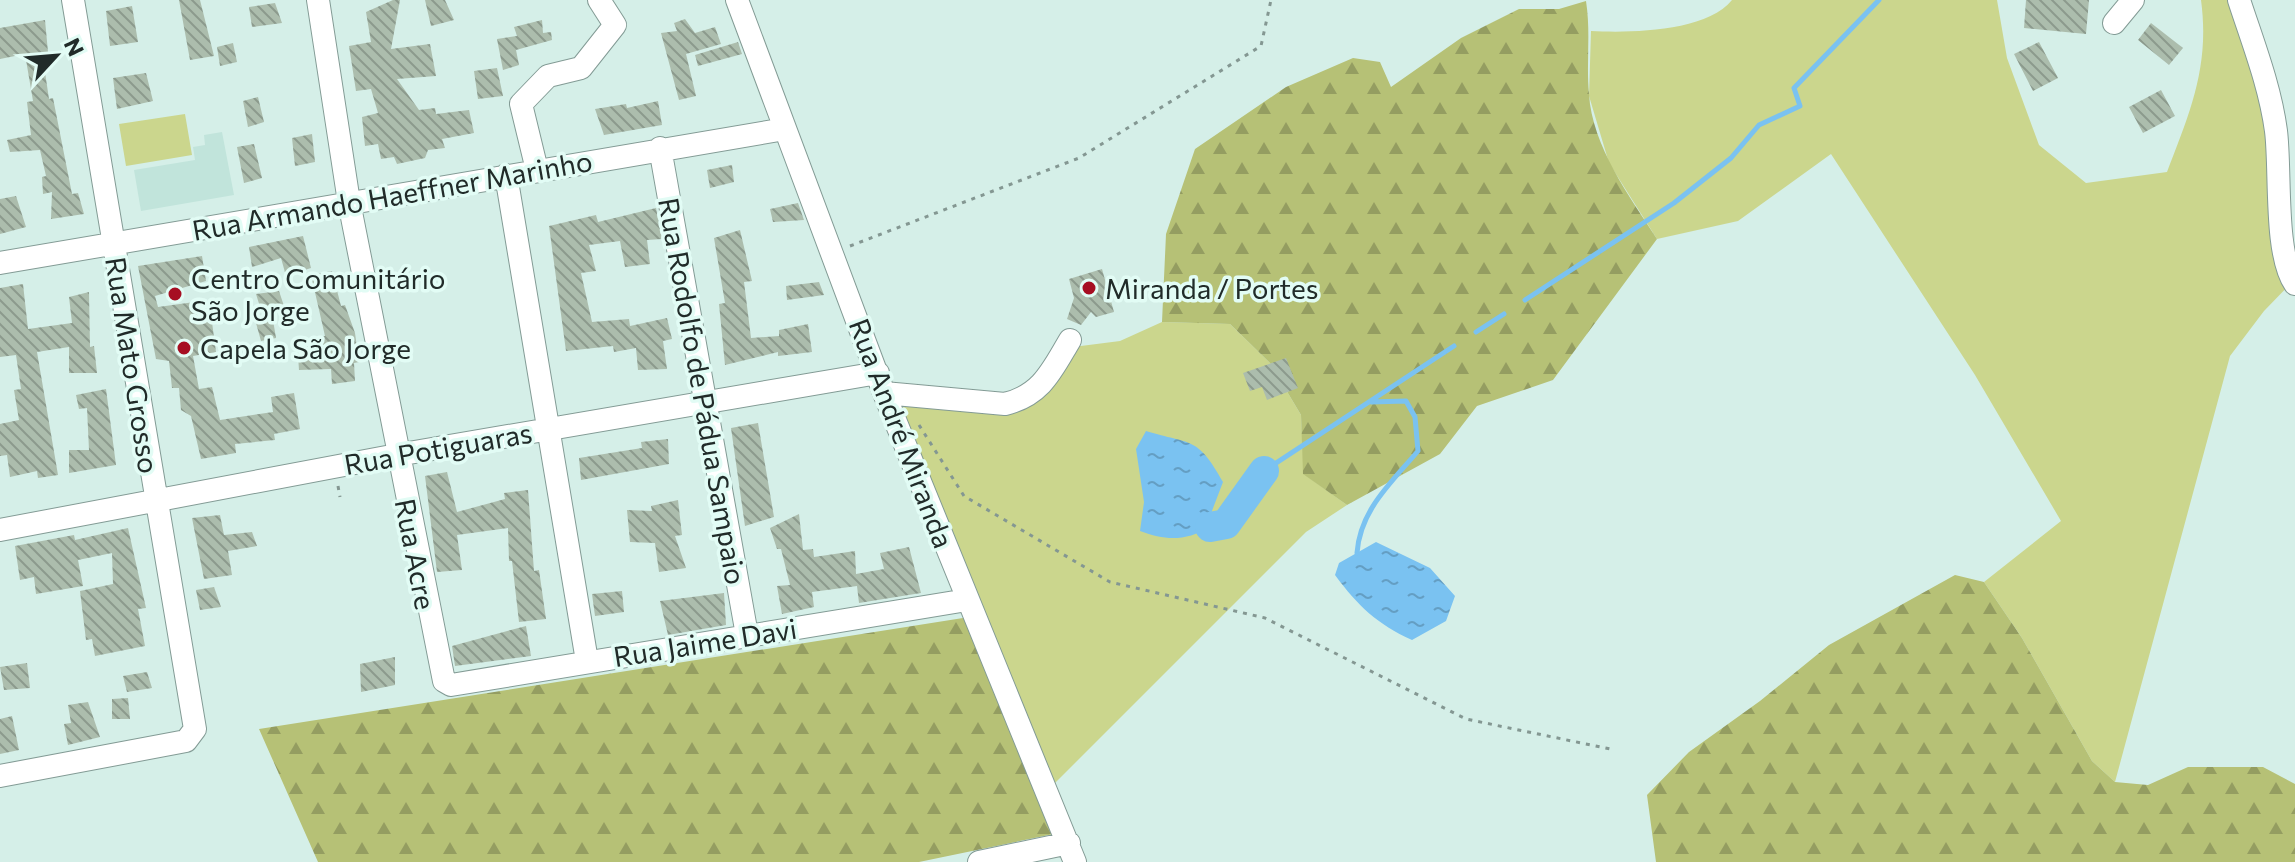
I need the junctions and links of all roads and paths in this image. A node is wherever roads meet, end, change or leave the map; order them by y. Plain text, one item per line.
1 (73, 0) edge
2 (318, 0) edge
3 (599, 0) edge
4 (737, 0) edge
5 (1271, 0) edge
6 (2133, 0) edge
7 (2239, 0) edge
8 (2114, 23) dead end
9 (785, 129) junction
10 (660, 148) junction
11 (537, 170) junction
12 (506, 175) junction
13 (349, 202) junction
14 (115, 243) junction
15 (832, 253) junction
16 (0, 263) edge
17 (2295, 284) edge
18 (1070, 340) dead end
19 (881, 383) junction
20 (703, 403) junction
21 (916, 420) dead end
22 (548, 428) junction
23 (397, 455) junction
24 (154, 502) junction
25 (0, 530) edge
26 (967, 600) junction
27 (747, 635) junction
28 (587, 661) junction
29 (444, 681) joint
30 (1615, 750) dead end
31 (0, 776) edge
32 (1072, 853) edge
33 (979, 862) edge

1 - 14 street, Rua Mato Grosso
2 - 13 street, Rua Acre
3 - 11 street
4 - 9 street, Rua André Miranda
5 - 15 path
6 - 8 street
7 - 17 street
9 - 10 street, Rua Armando Haeffner Marinho
9 - 15 street, Rua André Miranda
10 - 11 street, Rua Armando Haeffner Marinho
10 - 20 street, Rua Rodolfo de Pádua Sampaio
11 - 12 street, Rua Armando Haeffner Marinho
12 - 13 street, Rua Armando Haeffner Marinho
12 - 22 street
13 - 14 street, Rua Armando Haeffner Marinho
13 - 23 street, Rua Acre
14 - 16 street, Rua Armando Haeffner Marinho
14 - 24 street, Rua Mato Grosso
15 - 19 street, Rua André Miranda
18 - 19 street, Rua Potiguaras
19 - 20 street, Rua Potiguaras
19 - 26 street, Rua André Miranda
20 - 22 street, Rua Potiguaras
20 - 27 street, Rua Rodolfo de Pádua Sampaio
21 - 30 path
22 - 23 street, Rua Potiguaras
22 - 28 street
23 - 24 street, Rua Potiguaras
23 - 29 street, Rua Acre
24 - 25 street, Rua Potiguaras
24 - 31 street, Rua Mato Grosso
26 - 27 street, Rua Jaime Davi
26 - 32 street, Rua André Miranda
27 - 28 street, Rua Jaime Davi
28 - 29 street, Rua Jaime Davi
32 - 33 street

